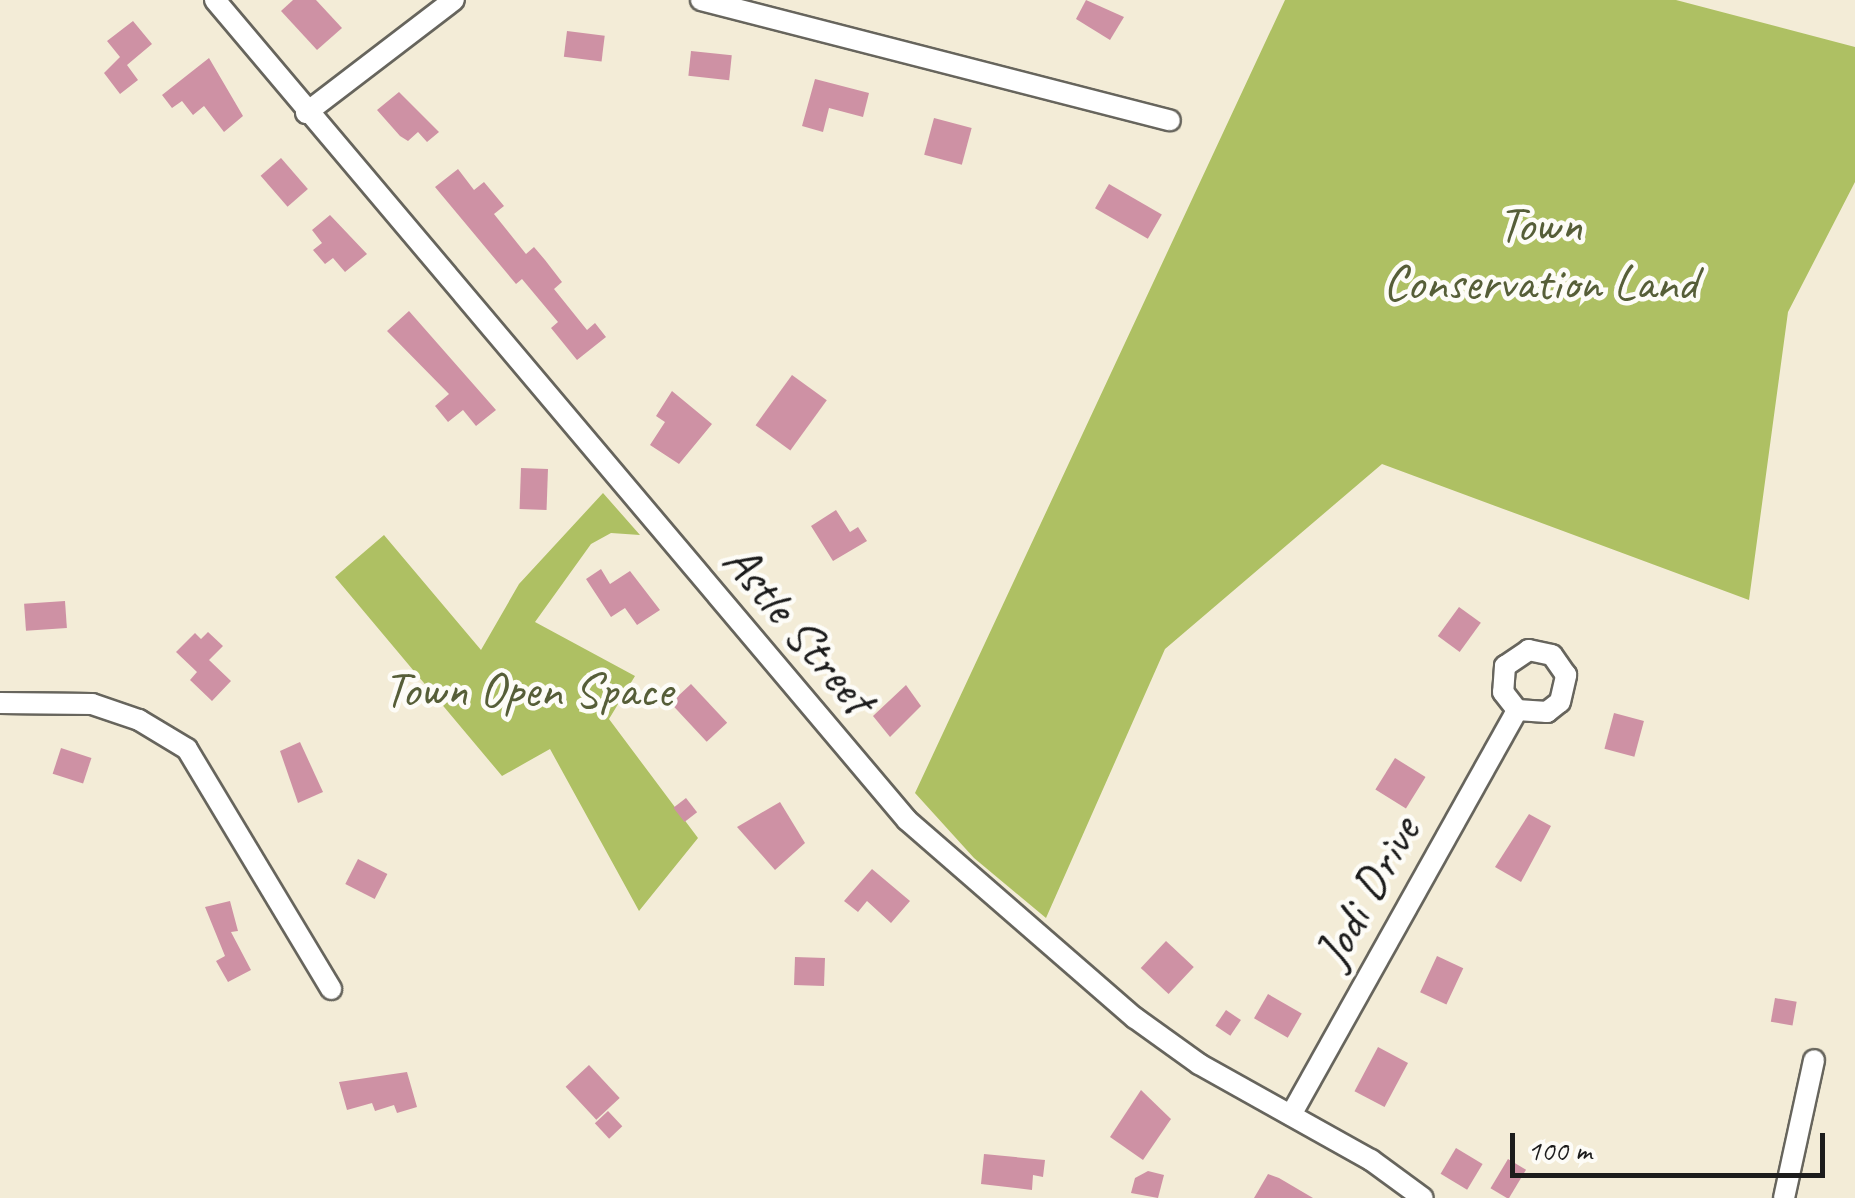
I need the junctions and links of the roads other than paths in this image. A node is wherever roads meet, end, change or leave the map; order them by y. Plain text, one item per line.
1 (215, 0) edge
2 (240, 0) edge
3 (454, 0) edge
4 (701, 0) edge
5 (231, 22) junction
6 (306, 113) junction
7 (1170, 120) dead end
8 (0, 704) edge
9 (1516, 710) dead end
10 (331, 989) dead end
11 (1814, 1060) dead end
12 (1291, 1115) junction
13 (1423, 1198) edge
14 (1784, 1198) edge

1 - 5 street, Astle Street
2 - 5 street
3 - 6 street
4 - 7 street
5 - 6 street, Astle Street
6 - 12 street, Astle Street
8 - 10 street
9 - 12 street, Jodi Drive
11 - 14 street
12 - 13 street, Astle Street

